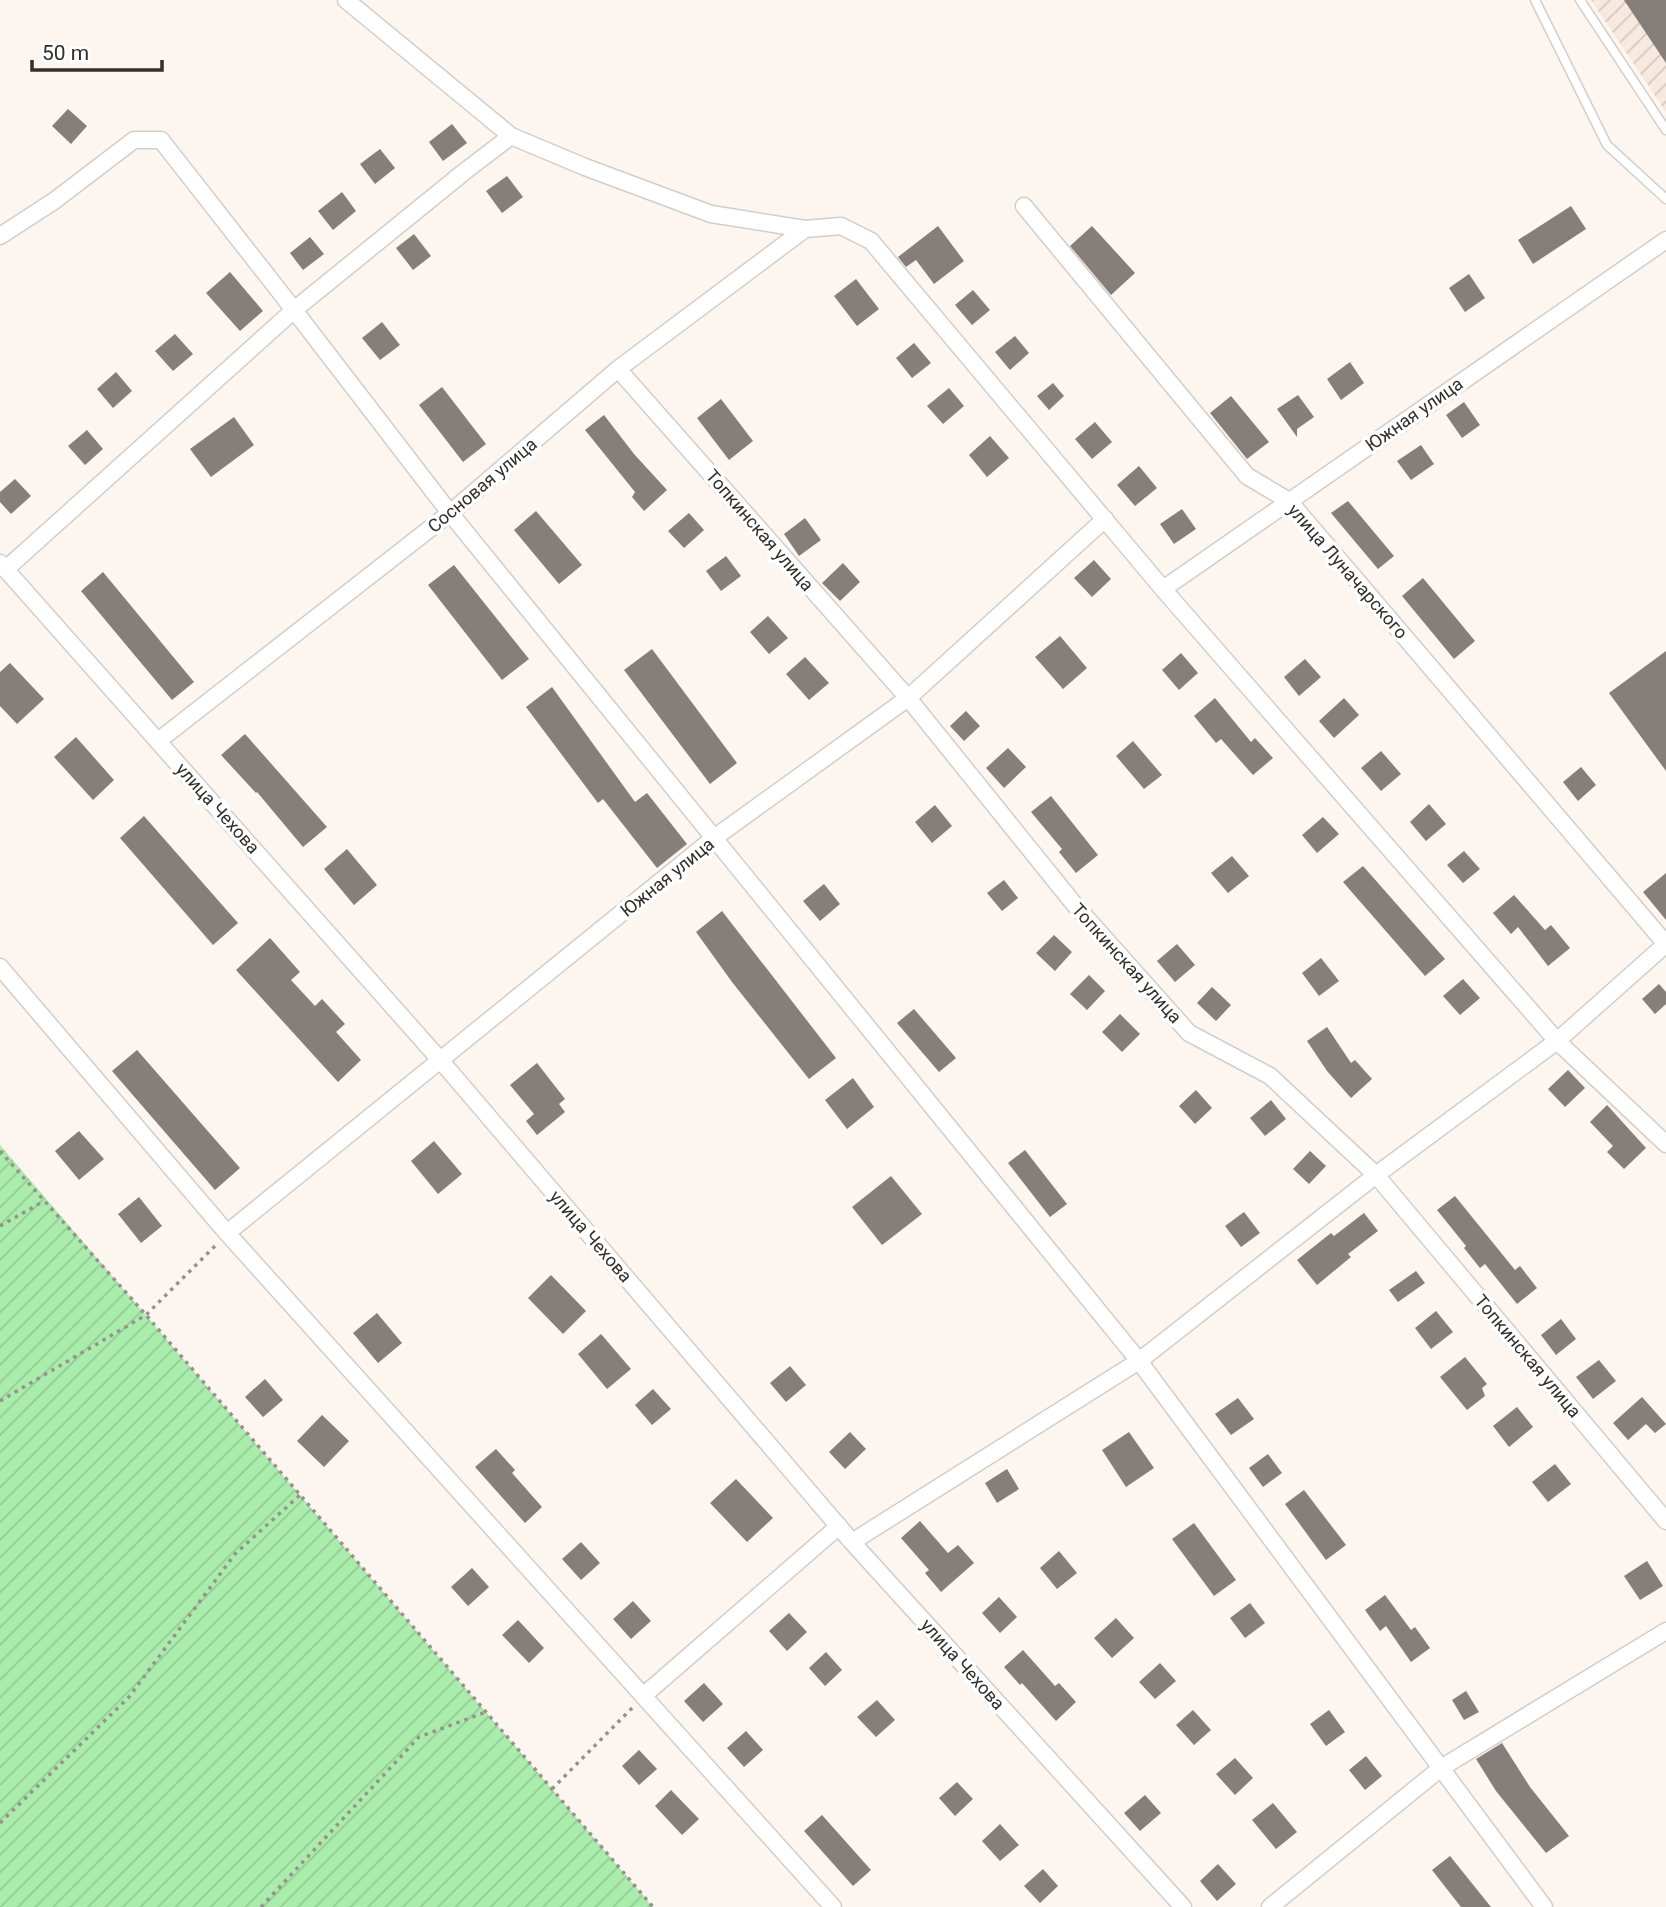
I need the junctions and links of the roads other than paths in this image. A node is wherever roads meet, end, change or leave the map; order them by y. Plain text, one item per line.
1 (346, 0) edge
2 (1535, 0) edge
3 (1580, 0) edge
4 (1666, 130) edge
5 (511, 136) junction
6 (1666, 199) edge
7 (1024, 206) dead end
8 (805, 229) junction
9 (0, 236) edge
10 (1666, 240) edge
11 (294, 310) junction
12 (618, 369) junction
13 (1289, 500) junction
14 (450, 513) junction
15 (1105, 519) junction
16 (3, 566) edge
17 (1163, 589) junction
18 (908, 698) junction
19 (158, 741) junction
20 (714, 838) junction
21 (1666, 944) edge
22 (0, 967) edge
23 (1557, 1041) junction
24 (441, 1061) junction
25 (1666, 1144) edge
26 (1376, 1175) junction
27 (227, 1233) junction
28 (1139, 1361) junction
29 (1666, 1521) edge
30 (839, 1526) junction
31 (852, 1542) junction
32 (1666, 1631) edge
33 (643, 1696) junction
34 (1441, 1768) junction
35 (833, 1907) edge
36 (1183, 1907) edge
37 (1270, 1907) edge
38 (1544, 1907) edge

1 - 5 street
2 - 6 lane
3 - 4 lane
5 - 8 street
5 - 11 street
7 - 13 street, улица Луначарского
8 - 12 street, Сосновая улица
8 - 15 street
9 - 11 street
10 - 13 street, Южная улица
11 - 14 street
11 - 16 street
12 - 14 street, Сосновая улица
12 - 18 street, Топкинская улица
13 - 17 street, Южная улица
13 - 21 street, улица Луначарского
14 - 19 street, Сосновая улица
14 - 20 street
15 - 17 street
15 - 18 street, Южная улица
16 - 19 street, улица Чехова
17 - 23 street
18 - 20 street, Южная улица
18 - 26 street, Топкинская улица
19 - 24 street, улица Чехова
20 - 24 street, Южная улица
20 - 28 street
21 - 23 street
22 - 27 street
23 - 25 street
23 - 26 street
24 - 27 street, Южная улица
24 - 30 street, улица Чехова
26 - 28 street
26 - 29 street, Топкинская улица
27 - 33 street
28 - 31 street
28 - 34 street
30 - 31 street, улица Чехова
30 - 33 street
31 - 36 street, улица Чехова
32 - 34 street
33 - 35 street
34 - 37 street
34 - 38 street

